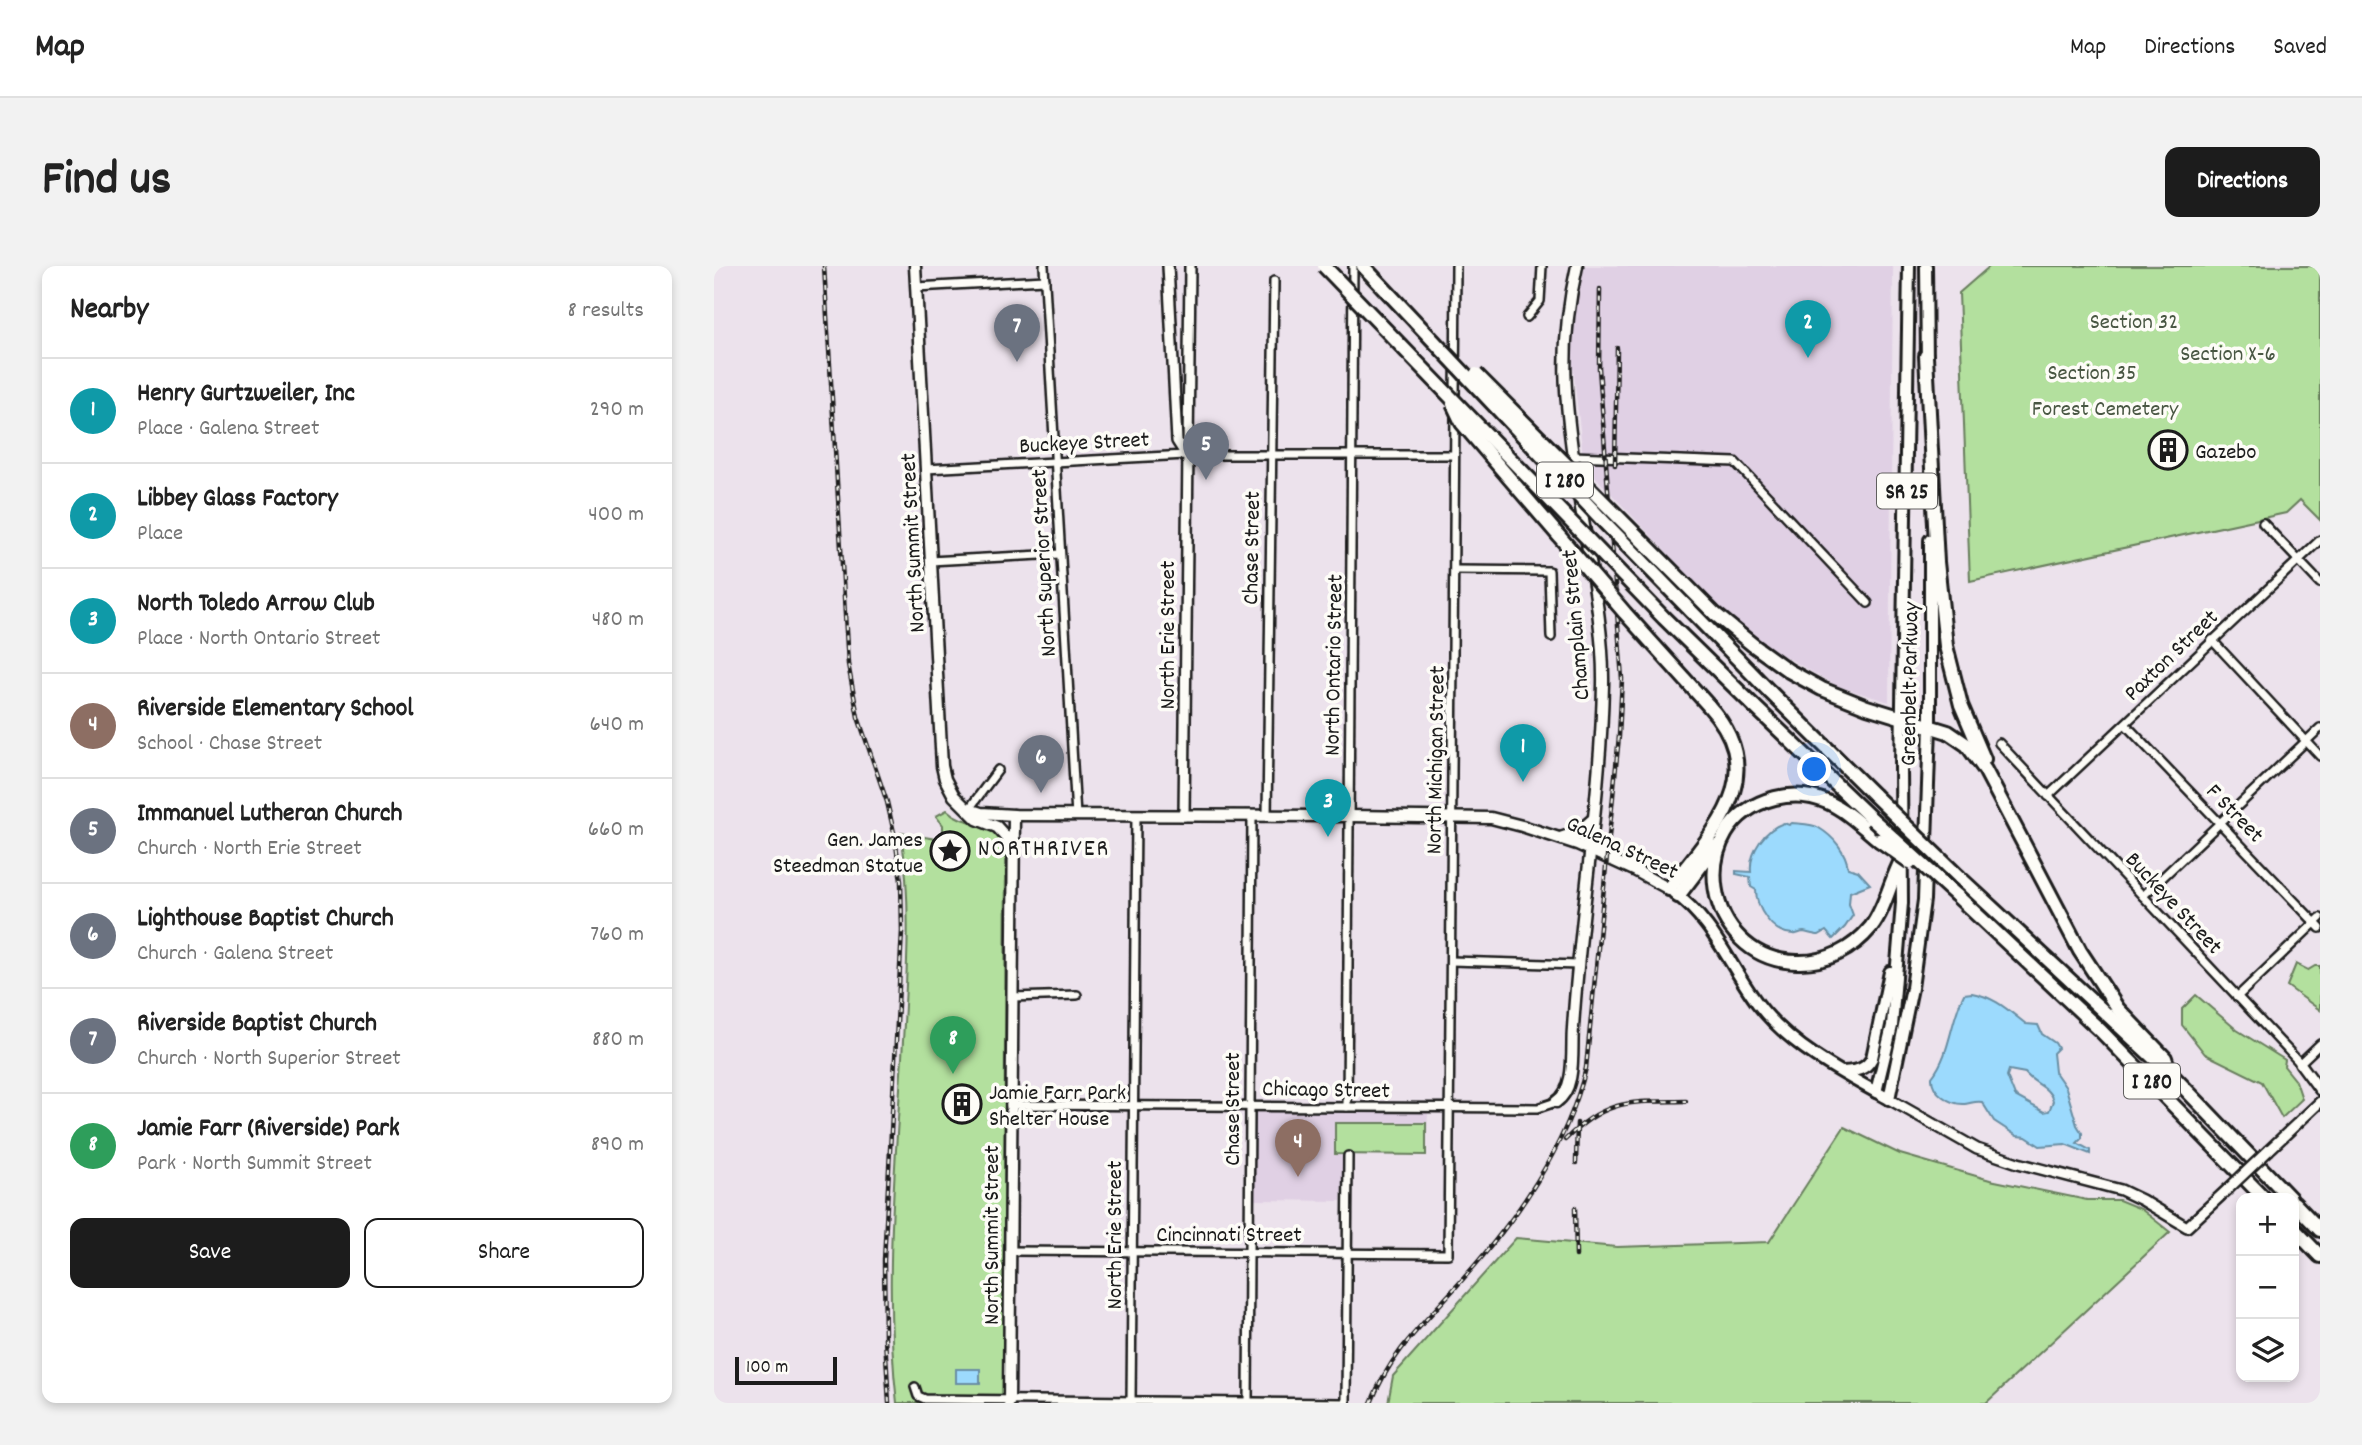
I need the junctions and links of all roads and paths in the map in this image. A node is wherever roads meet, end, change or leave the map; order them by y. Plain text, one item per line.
1 (915, 266) edge
2 (1044, 266) edge
3 (1168, 266) edge
4 (1190, 266) edge
5 (1324, 266) edge
6 (1353, 266) edge
7 (1365, 266) edge
8 (1456, 266) edge
9 (1542, 266) edge
10 (1577, 266) edge
11 (1909, 266) edge
12 (1926, 266) edge
13 (1045, 280) junction
14 (1274, 281) dead end
15 (916, 287) junction
16 (1527, 317) dead end
17 (1189, 318) junction
18 (1171, 320) junction
19 (1926, 356) junction
20 (1448, 394) junction
21 (1270, 453) junction
22 (1353, 453) junction
23 (1186, 455) junction
24 (1454, 455) junction
25 (1056, 461) junction
26 (1574, 461) junction
27 (926, 469) junction
28 (2263, 523) dead end
29 (2320, 540) edge
30 (1060, 554) junction
31 (930, 561) junction
32 (2298, 561) junction
33 (1455, 570) junction
34 (2320, 583) edge
35 (1868, 603) dead end
36 (1551, 637) dead end
37 (2212, 640) junction
38 (1903, 717) junction
39 (2125, 724) junction
40 (1930, 727) junction
41 (2320, 728) edge
42 (2306, 742) junction
43 (1999, 743) dead end
44 (2320, 756) edge
45 (998, 770) dead end
46 (2048, 796) junction
47 (970, 809) junction
48 (2008, 813) junction
49 (1014, 815) junction
50 (1136, 815) junction
51 (1252, 815) junction
52 (1076, 816) junction
53 (1184, 816) junction
54 (1267, 816) junction
55 (1349, 816) junction
56 (1452, 817) junction
57 (1592, 819) junction
58 (2220, 823) junction
59 (1724, 834) junction
60 (1560, 838) junction
61 (1589, 850) junction
62 (1015, 854) junction
63 (1902, 859) junction
64 (1673, 892) junction
65 (1956, 895) junction
66 (2143, 896) junction
67 (1902, 903) junction
68 (2318, 923) edge
69 (1451, 961) junction
70 (1578, 965) junction
71 (1077, 995) dead end
72 (1012, 997) junction
73 (2237, 997) junction
74 (2320, 1044) edge
75 (2300, 1063) junction
76 (1843, 1072) junction
77 (2170, 1073) junction
78 (2320, 1090) edge
79 (1876, 1092) junction
80 (1889, 1099) junction
81 (1556, 1102) joint
82 (2320, 1102) edge
83 (1010, 1105) junction
84 (1133, 1105) junction
85 (1250, 1106) junction
86 (1347, 1107) junction
87 (1450, 1109) junction
88 (1348, 1156) dead end
89 (2259, 1193) edge
90 (2285, 1193) edge
91 (2299, 1208) edge
92 (2320, 1230) edge
93 (2299, 1234) edge
94 (1009, 1251) junction
95 (1132, 1252) junction
96 (1249, 1252) junction
97 (1347, 1253) junction
98 (1448, 1254) joint
99 (2320, 1256) edge
100 (915, 1387) dead end
101 (1009, 1401) edge
102 (1131, 1402) edge
103 (1248, 1402) edge
104 (1346, 1403) edge

1 - 15 main road, North Summit Street
2 - 13 street, North Superior Street
3 - 18 street, North Erie Street
4 - 17 street, North Erie Street
5 - 20 highway, I 280, bridge
6 - 22 street, North Ontario Street
7 - 38 highway, bridge
7 - 77 highway, I 280, bridge
8 - 24 street, North Michigan Street
9 - 16 street
10 - 26 main road, Champlain Street
11 - 38 main road, Greenbelt Parkway / SR 25
12 - 19 main road, Greenbelt Parkway / SR 25
13 - 15 street
13 - 25 street, North Superior Street
14 - 21 street, Chase Street
15 - 27 main road, North Summit Street
17 - 18 street
17 - 23 street, North Erie Street
18 - 23 street, North Erie Street
19 - 40 main road, Greenbelt Parkway / SR 25
19 - 48 highway
20 - 64 highway, bridge
20 - 65 highway, I 280, bridge
21 - 22 street, Buckeye Street
21 - 23 street, Buckeye Street
21 - 54 street, Chase Street
22 - 24 street, Buckeye Street
22 - 55 street, North Ontario Street
23 - 25 street, Buckeye Street
23 - 53 street, North Erie Street
24 - 33 street, North Michigan Street
25 - 27 street, Buckeye Street
25 - 30 street, North Superior Street
26 - 35 street
26 - 57 main road, Champlain Street, bridge
27 - 31 main road, North Summit Street
28 - 32 street
29 - 32 street, Paxton Street
30 - 31 street
30 - 52 street, North Superior Street
31 - 47 main road, North Summit Street
32 - 34 street
32 - 37 street, Paxton Street
33 - 36 street, Champlain Street
33 - 56 street, North Michigan Street
37 - 39 street, Paxton Street
37 - 42 street
38 - 40 highway
38 - 63 main road, Greenbelt Parkway / SR 25
39 - 46 street, Paxton Street
39 - 58 street, F Street
40 - 48 highway
40 - 80 main road, Greenbelt Parkway / SR 25
41 - 42 street
42 - 44 street
42 - 58 street
43 - 46 street, Buckeye Street
45 - 47 street
46 - 66 street, Buckeye Street
47 - 49 main road, Galena Street
47 - 62 main road, North Summit Street
48 - 77 highway
49 - 52 main road, Galena Street
49 - 62 main road, North Summit Street
50 - 52 main road, Galena Street
50 - 53 main road, Galena Street
50 - 84 street, North Erie Street
51 - 53 main road, Galena Street
51 - 54 main road, Galena Street
51 - 85 street, Chase Street
54 - 55 main road, Galena Street
55 - 56 main road, Galena Street
55 - 86 street, North Ontario Street
56 - 60 main road, Galena Street
56 - 69 street, North Michigan Street
57 - 60 main road
57 - 61 main road, Champlain Street
58 - 66 street
58 - 68 street, F Street
59 - 63 highway
59 - 64 highway
59 - 65 highway, bridge
60 - 61 main road, Galena Street
61 - 64 main road, Galena Street
61 - 70 main road, Champlain Street
62 - 72 main road, North Summit Street
63 - 67 main road, Greenbelt Parkway / SR 25
64 - 76 main road, Galena Street
65 - 89 highway, I 280
66 - 73 street, Buckeye Street
67 - 76 main road
67 - 79 main road, Greenbelt Parkway / SR 25
68 - 73 street
69 - 70 street
69 - 87 street, North Michigan Street
70 - 81 main road, Champlain Street
71 - 72 street
72 - 83 main road, North Summit Street
73 - 75 street, Buckeye Street
74 - 75 street
75 - 78 street, Buckeye Street
76 - 79 main road, Galena Street
77 - 90 highway, I 280
79 - 80 main road, Galena Street
80 - 82 street, Galena Street, bridge
81 - 87 street, Chicago Street
83 - 84 street, Chicago Street
83 - 94 main road, North Summit Street
84 - 85 street, Chicago Street
84 - 95 street, North Erie Street
85 - 86 street, Chicago Street
85 - 96 street, Chase Street
86 - 87 street, Chicago Street
87 - 98 street, North Michigan Street
88 - 97 street
91 - 92 highway
93 - 99 highway
94 - 95 street, Cincinnati Street
94 - 101 main road, North Summit Street
95 - 96 street, Cincinnati Street
95 - 102 street, North Erie Street
96 - 97 street, Cincinnati Street
96 - 103 street, Chase Street
97 - 98 street, Cincinnati Street
97 - 104 street
100 - 101 street
101 - 102 street
102 - 103 street
103 - 104 street

